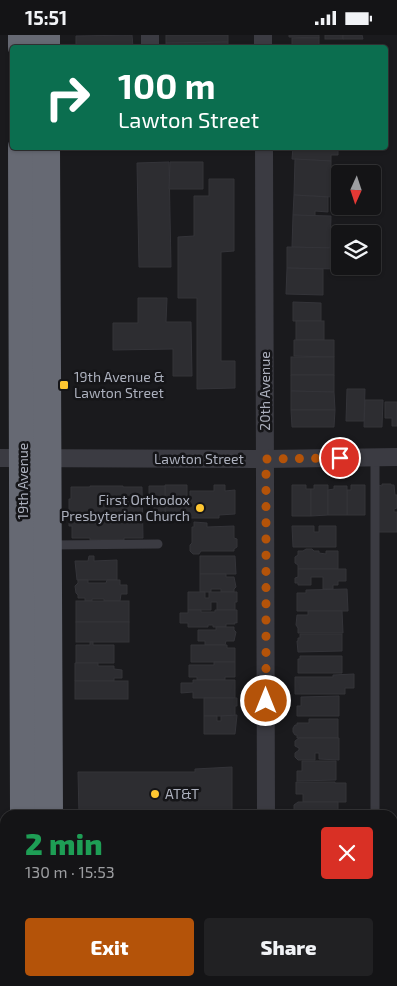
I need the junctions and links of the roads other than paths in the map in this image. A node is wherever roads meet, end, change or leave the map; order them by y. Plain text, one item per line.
1 (22, 150) edge
2 (46, 150) edge
3 (264, 150) edge
4 (397, 457) edge
5 (24, 458) edge
6 (375, 458) junction
7 (266, 459) junction
8 (158, 544) dead end
9 (48, 545) junction
10 (24, 810) edge
11 (49, 810) edge
12 (266, 810) edge
13 (376, 810) edge

1 - 5 highway, 19th Avenue
2 - 5 highway, 19th Avenue
3 - 7 street, 20th Avenue
4 - 6 street, Lawton Street
5 - 7 street, Lawton Street
5 - 9 highway, 19th Avenue
5 - 10 highway, 19th Avenue
6 - 7 street, Lawton Street
6 - 13 lane
7 - 12 street, 20th Avenue
8 - 9 lane
9 - 11 highway, 19th Avenue

